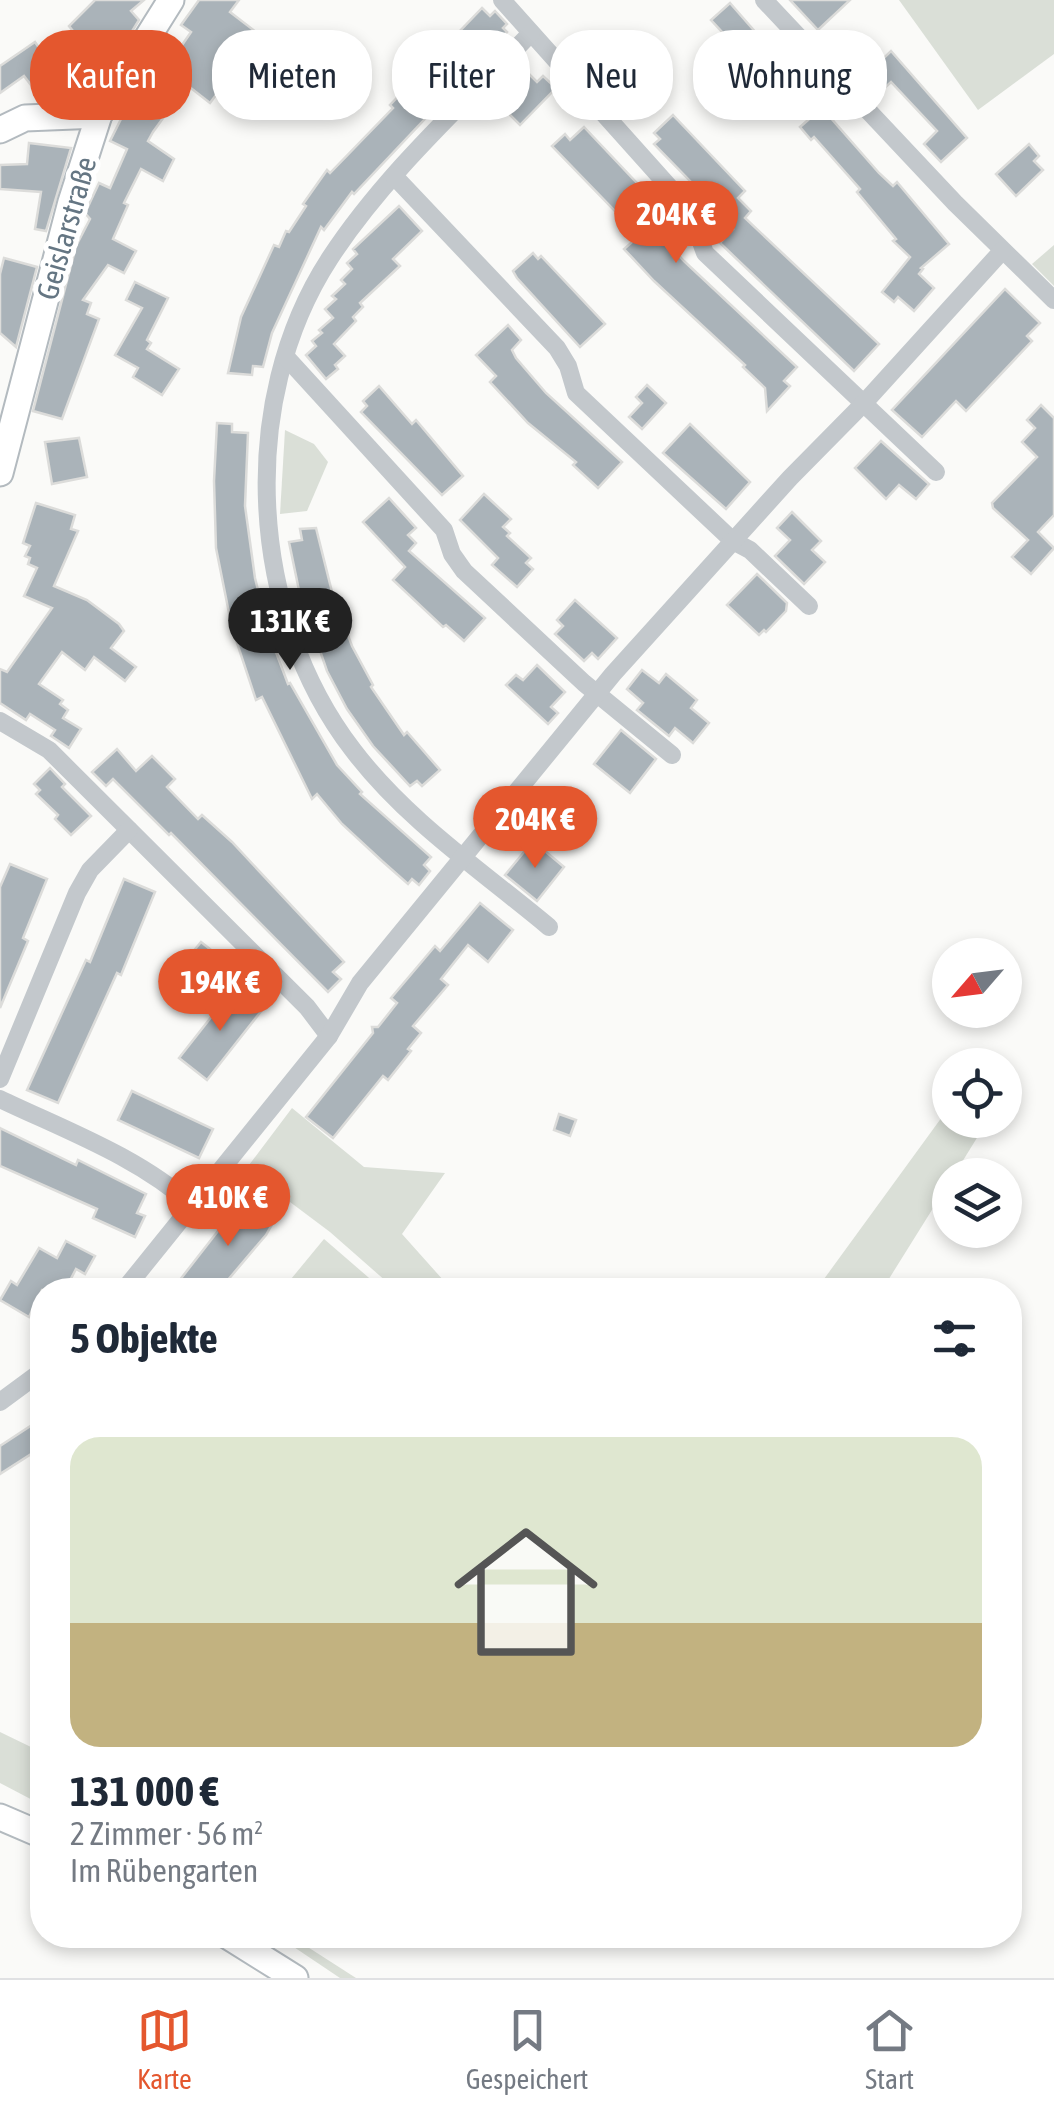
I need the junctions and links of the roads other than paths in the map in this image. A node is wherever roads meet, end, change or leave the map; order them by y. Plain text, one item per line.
1 (172, 0) edge
2 (502, 0) edge
3 (764, 0) edge
4 (153, 30) edge
5 (531, 33) junction
6 (30, 118) edge
7 (97, 120) edge
8 (0, 130) edge
9 (394, 176) junction
10 (1002, 251) junction
11 (1054, 300) edge
12 (286, 358) junction
13 (864, 403) junction
14 (936, 472) dead end
15 (0, 474) edge
16 (734, 540) junction
17 (809, 606) dead end
18 (598, 694) junction
19 (0, 721) edge
20 (672, 755) dead end
21 (128, 830) junction
22 (465, 858) junction
23 (549, 927) dead end
24 (329, 1036) junction
25 (0, 1078) edge
26 (0, 1099) edge
27 (193, 1206) junction
28 (134, 1278) edge
29 (30, 1380) edge
30 (0, 1402) edge
31 (0, 1816) edge
32 (30, 1830) edge
33 (247, 1948) edge
34 (295, 1978) edge

1 - 4 street, Geislarstraße
2 - 5 street
3 - 10 street
5 - 9 street
5 - 13 street
6 - 8 street
7 - 15 street, Geislarstraße
9 - 12 street
9 - 16 street
10 - 11 street
10 - 13 street
12 - 18 street
12 - 22 street
13 - 14 street
13 - 16 street
16 - 17 street
16 - 18 street
18 - 20 street
18 - 22 street
19 - 21 street
21 - 24 street
21 - 25 street
22 - 23 street
22 - 24 street
24 - 27 street
26 - 27 street
27 - 28 street
29 - 30 street
31 - 32 street
33 - 34 street

